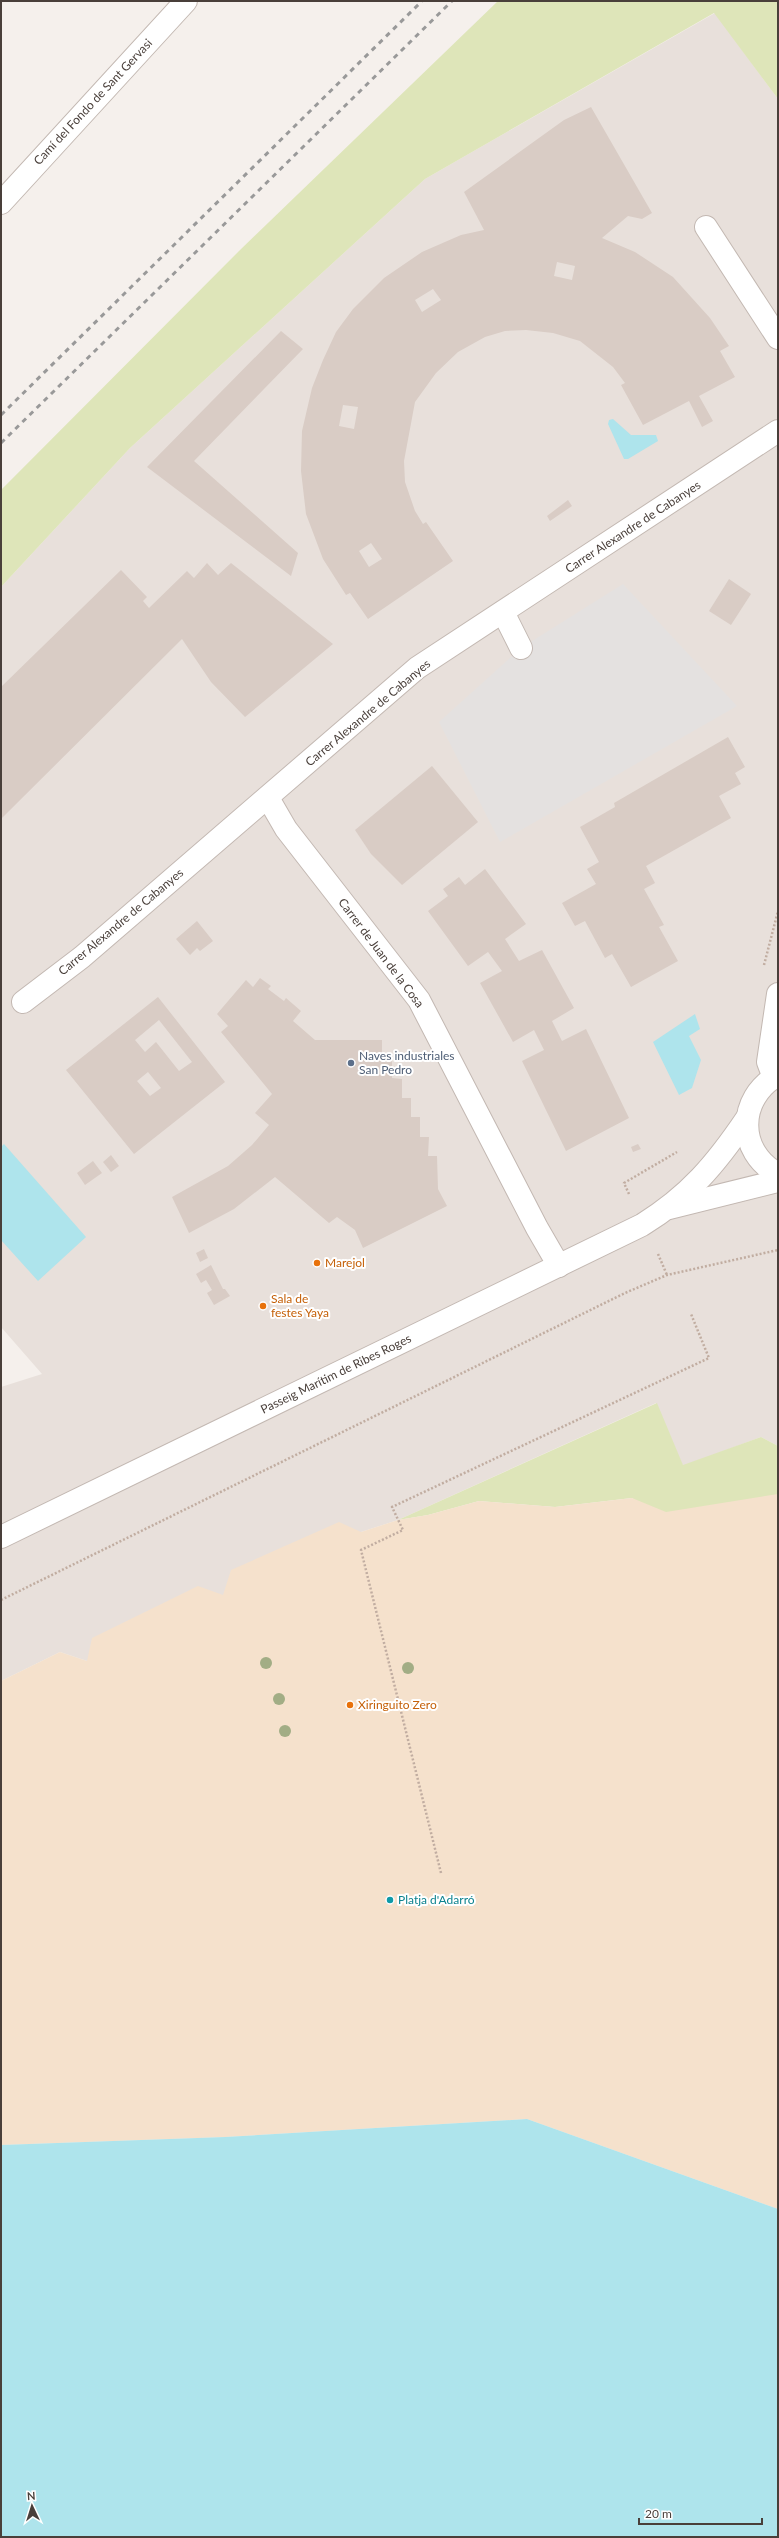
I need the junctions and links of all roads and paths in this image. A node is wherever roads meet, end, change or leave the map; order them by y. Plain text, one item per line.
1 (186, 1) edge
2 (1, 203) edge
3 (706, 227) dead end
4 (778, 338) edge
5 (778, 431) edge
6 (503, 612) junction
7 (521, 648) dead end
8 (268, 798) junction
9 (778, 911) edge
10 (762, 972) dead end
11 (778, 994) edge
12 (23, 1002) dead end
13 (776, 1076) edge
14 (747, 1118) junction
15 (681, 1149) dead end
16 (778, 1174) edge
17 (778, 1181) edge
18 (668, 1209) junction
19 (642, 1225) junction
20 (778, 1250) edge
21 (559, 1266) junction
22 (667, 1275) junction
23 (691, 1314) dead end
24 (1, 1537) edge
25 (1, 1600) edge
26 (441, 1873) dead end

1 - 2 street, Camí del Fondo de Sant Gervasi
3 - 4 street
5 - 6 street, Carrer Alexandre de Cabanyes
6 - 7 street
6 - 8 street, Carrer Alexandre de Cabanyes
8 - 12 street, Carrer Alexandre de Cabanyes
8 - 21 street, Carrer de Juan de la Cosa
9 - 10 path
11 - 13 street
13 - 14 street, Passeig Marítim de Ribes Roges
14 - 16 street, Passeig Marítim de Ribes Roges
14 - 18 street, Passeig Marítim de Ribes Roges
15 - 19 path
17 - 18 street, Passeig Marítim de Ribes Roges
18 - 19 street, Passeig Marítim de Ribes Roges
19 - 21 street, Passeig Marítim de Ribes Roges
19 - 22 path
20 - 22 path
21 - 24 street, Passeig Marítim de Ribes Roges
22 - 25 path
23 - 26 path

